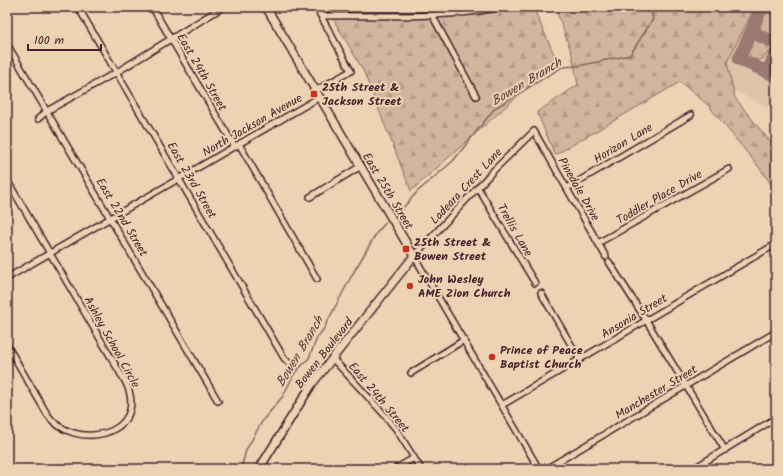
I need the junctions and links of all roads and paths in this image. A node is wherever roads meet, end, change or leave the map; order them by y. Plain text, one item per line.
1 (78, 7) edge
2 (152, 7) edge
3 (223, 7) edge
4 (266, 7) edge
5 (316, 7) edge
6 (502, 7) edge
7 (432, 15) junction
8 (321, 16) junction
9 (171, 39) junction
10 (7, 44) edge
11 (117, 72) junction
12 (318, 94) junction
13 (476, 96) dead end
14 (47, 111) junction
15 (691, 115) dead end
16 (38, 119) dead end
17 (534, 131) joint
18 (237, 146) junction
19 (361, 166) junction
20 (729, 169) dead end
21 (179, 178) junction
22 (7, 180) edge
23 (478, 188) junction
24 (567, 188) junction
25 (310, 197) dead end
26 (111, 218) junction
27 (598, 243) junction
28 (776, 244) edge
29 (50, 254) junction
30 (414, 256) junction
31 (7, 278) edge
32 (317, 279) dead end
33 (535, 283) dead end
34 (541, 293) dead end
35 (646, 320) junction
36 (776, 332) edge
37 (464, 340) junction
38 (7, 345) edge
39 (333, 359) junction
40 (580, 360) junction
41 (289, 363) dead end
42 (411, 373) dead end
43 (686, 386) junction
44 (218, 401) dead end
45 (502, 405) junction
46 (776, 418) edge
47 (725, 450) junction
48 (414, 458) junction
49 (259, 469) edge
50 (395, 469) edge
51 (421, 469) edge
52 (539, 469) edge
53 (546, 469) edge
54 (693, 469) edge

1 - 11 street, East 23rd Street
2 - 9 street, East 24th Street
3 - 9 street
4 - 12 street, East 25th Street
5 - 8 street
6 - 7 street
7 - 8 street
7 - 13 street
8 - 12 street, North Jackson Avenue
9 - 11 street
9 - 18 street, East 24th Street
10 - 14 street, East 22nd Street
11 - 14 street
11 - 21 street, East 23rd Street
12 - 18 street, North Jackson Avenue
12 - 19 street, East 25th Street
14 - 16 street
14 - 26 street, East 22nd Street
15 - 24 street, Horizon Lane
17 - 23 street, Ladeara Crest Lane
17 - 24 street, Pinedale Drive
18 - 21 street, North Jackson Avenue
18 - 32 street, East 24th Street
19 - 25 street
19 - 30 street, East 25th Street
20 - 27 street, Toddler Place Drive
21 - 26 street, North Jackson Avenue
21 - 41 street, East 23rd Street
22 - 29 street, Ashley School Circle
23 - 30 street, Ladeara Crest Lane
23 - 33 street, Trellis Lane
24 - 27 street, Pinedale Drive
26 - 29 street, North Jackson Avenue
26 - 44 street, East 22nd Street
27 - 35 street, Pinedale Drive
28 - 35 street, Ansonia Street
29 - 31 street, North Jackson Avenue
29 - 38 street, Ashley School Circle
30 - 37 street, East 25th Street
30 - 39 street, Bowen Boulevard
34 - 40 street
35 - 40 street, Ansonia Street
35 - 43 street, Pinedale Drive
36 - 43 street, Manchester Street
37 - 42 street
37 - 45 street, East 25th Street
39 - 48 street, East 24th Street
39 - 49 street, Bowen Boulevard
40 - 45 street, Ansonia Street
43 - 47 street, Pinedale Drive
43 - 53 street, Manchester Street
45 - 52 street, East 25th Street
46 - 47 street
47 - 54 street
48 - 50 street
48 - 51 street, East 24th Street

